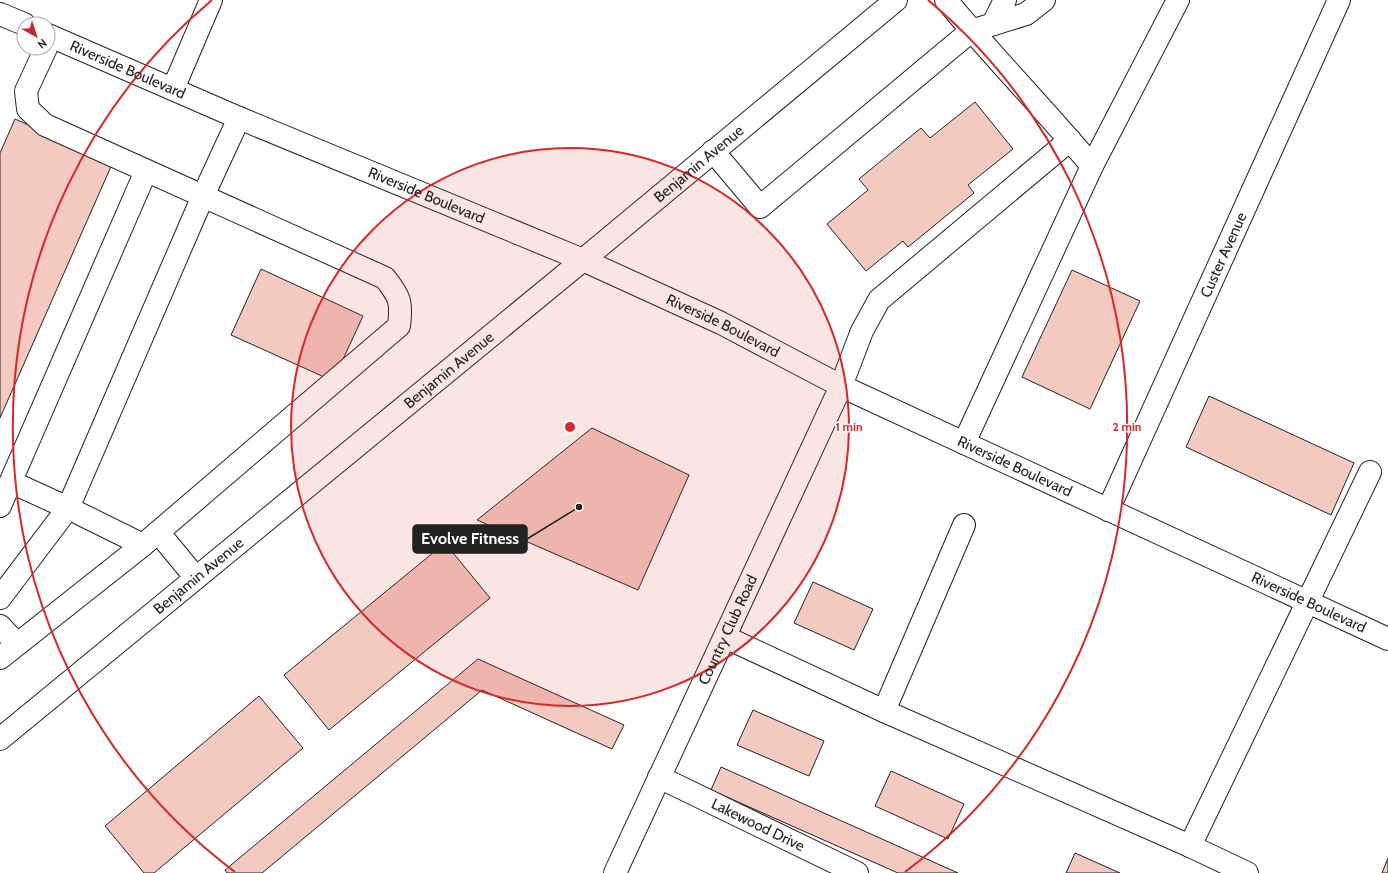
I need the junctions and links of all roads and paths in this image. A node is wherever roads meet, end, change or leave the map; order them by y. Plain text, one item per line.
1 (211, 0) edge
2 (896, 0) edge
3 (946, 0) edge
4 (1005, 0) edge
5 (1044, 0) edge
6 (1178, 0) edge
7 (1339, 0) edge
8 (0, 14) edge
9 (16, 21) edge
10 (993, 24) junction
11 (971, 31) junction
12 (56, 43) edge
13 (41, 56) edge
14 (173, 89) junction
15 (238, 118) junction
16 (1070, 140) junction
17 (713, 151) junction
18 (1092, 166) junction
19 (146, 171) junction
20 (203, 196) junction
21 (583, 260) junction
22 (841, 386) junction
23 (964, 443) junction
24 (1370, 472) dead end
25 (11, 482) junction
26 (0, 506) edge
27 (68, 508) junction
28 (1108, 510) junction
29 (964, 524) dead end
30 (150, 539) junction
31 (196, 578) junction
32 (0, 598) edge
33 (1306, 602) junction
34 (0, 626) edge
35 (725, 637) junction
36 (1388, 639) edge
37 (17, 644) junction
38 (0, 658) edge
39 (884, 711) junction
40 (0, 739) edge
41 (659, 777) junction
42 (1190, 846) junction
43 (615, 873) edge
44 (857, 873) edge
45 (1247, 873) edge

1 - 14 main road
2 - 17 main road, Benjamin Avenue
3 - 11 main road
4 - 10 main road
5 - 10 main road
6 - 18 main road
7 - 28 main road, Custer Avenue
8 - 9 main road
10 - 11 main road
11 - 16 main road
11 - 17 main road
12 - 14 main road, Riverside Boulevard
13 - 19 main road
14 - 15 main road, Riverside Boulevard
15 - 20 main road
15 - 21 main road, Riverside Boulevard
16 - 18 main road
16 - 22 main road, Country Club Road
17 - 21 main road, Benjamin Avenue
18 - 23 main road
19 - 20 main road
19 - 25 main road
20 - 27 main road
20 - 30 main road
21 - 22 main road, Riverside Boulevard
21 - 31 main road, Benjamin Avenue
22 - 23 main road, Riverside Boulevard
22 - 35 main road, Country Club Road
23 - 28 main road, Riverside Boulevard
24 - 33 main road
25 - 26 main road
25 - 27 main road
27 - 30 main road
27 - 32 main road
28 - 33 main road, Riverside Boulevard
29 - 39 main road
30 - 31 main road
30 - 37 main road
31 - 40 main road, Benjamin Avenue
33 - 36 main road, Riverside Boulevard
33 - 42 main road
34 - 37 main road
35 - 39 main road
35 - 41 main road, Country Club Road
37 - 38 main road
39 - 42 main road
41 - 43 main road, Country Club Road
41 - 44 main road, Lakewood Drive
42 - 45 main road

